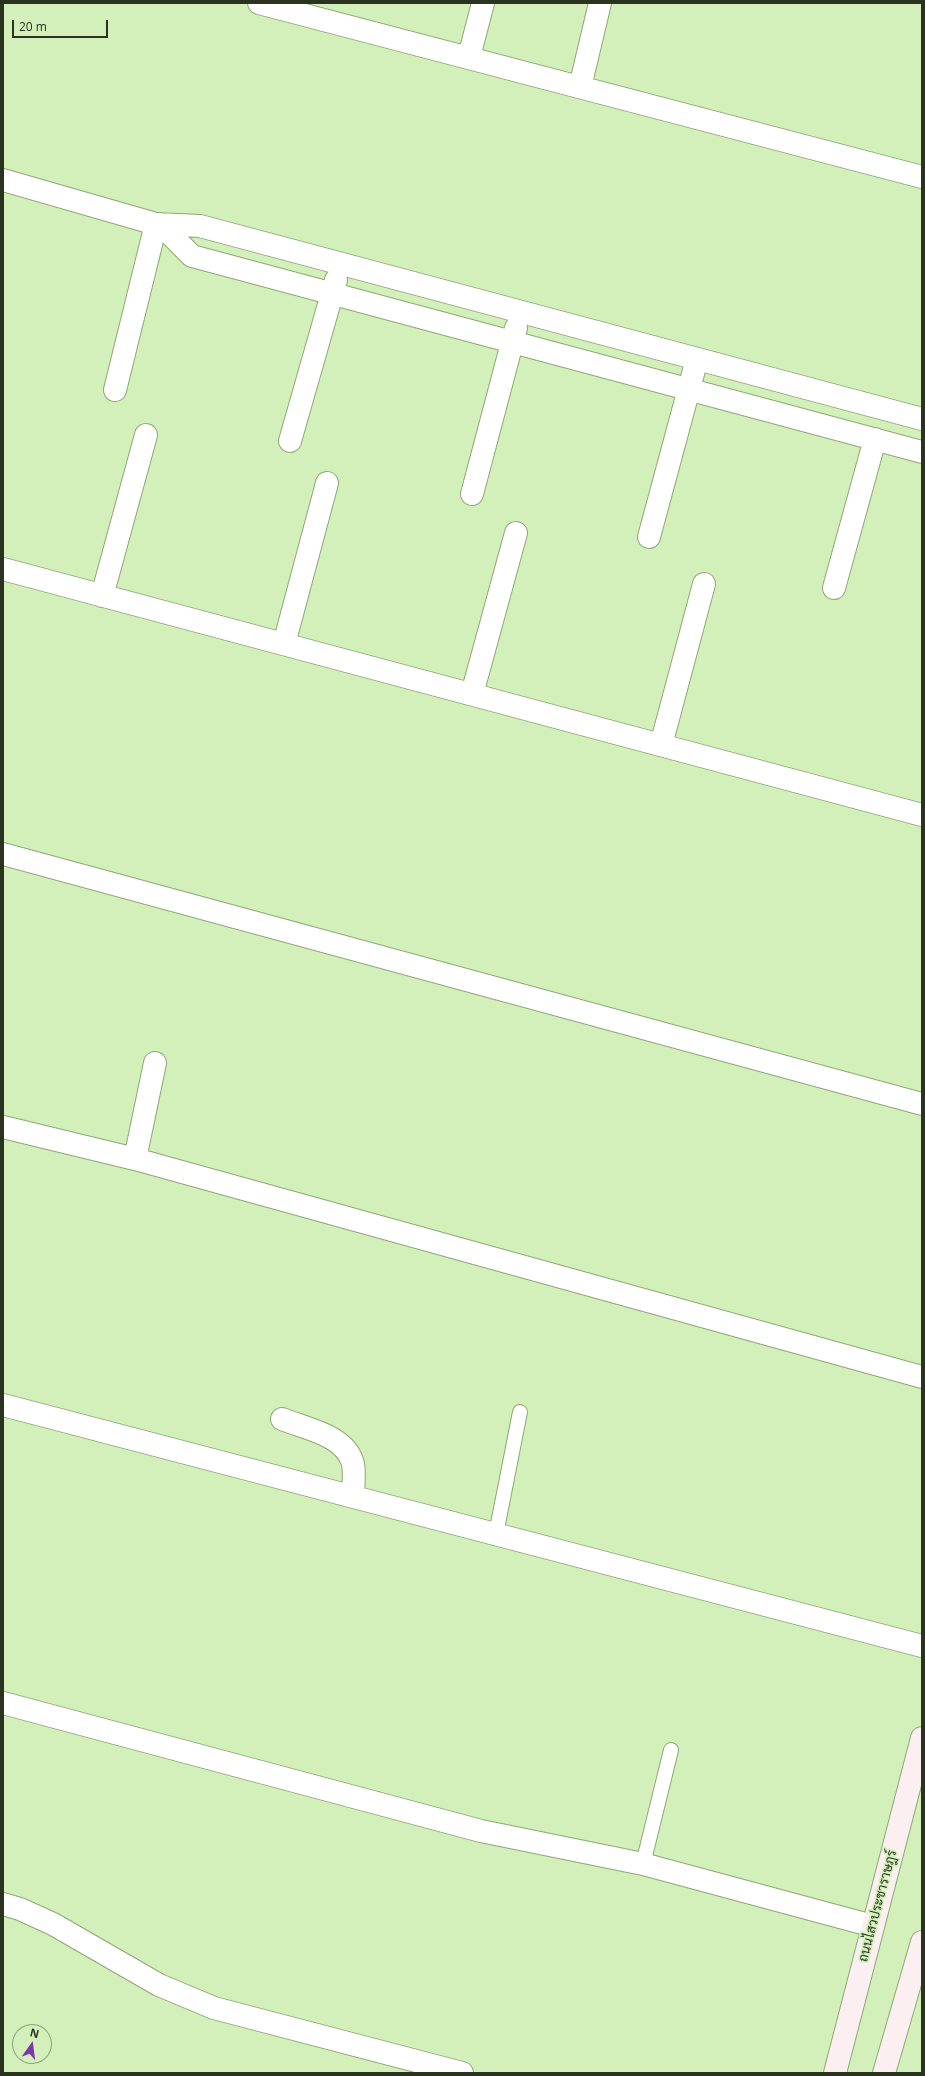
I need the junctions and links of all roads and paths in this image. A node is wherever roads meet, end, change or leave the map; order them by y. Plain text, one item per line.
1 (259, 3) edge
2 (483, 3) edge
3 (600, 3) edge
4 (469, 57) junction
5 (580, 87) junction
6 (922, 177) edge
7 (3, 180) edge
8 (158, 224) junction
9 (341, 264) junction
10 (332, 293) junction
11 (520, 312) junction
12 (512, 342) junction
13 (697, 359) junction
14 (116, 390) dead end
15 (689, 390) junction
16 (922, 419) edge
17 (146, 435) dead end
18 (875, 439) junction
19 (290, 442) dead end
20 (922, 452) edge
21 (327, 483) dead end
22 (472, 494) dead end
23 (516, 533) dead end
24 (649, 537) dead end
25 (3, 569) edge
26 (704, 584) dead end
27 (834, 588) dead end
28 (102, 596) junction
29 (284, 644) junction
30 (472, 694) junction
31 (661, 745) junction
32 (922, 815) edge
33 (3, 854) edge
34 (155, 1063) dead end
35 (922, 1104) edge
36 (3, 1127) edge
37 (135, 1159) junction
38 (922, 1377) edge
39 (3, 1405) edge
40 (520, 1412) dead end
41 (282, 1419) dead end
42 (353, 1496) junction
43 (496, 1534) junction
44 (922, 1646) edge
45 (3, 1703) edge
46 (922, 1738) edge
47 (671, 1750) dead end
48 (643, 1864) junction
49 (3, 1904) edge
50 (873, 1926) junction
51 (922, 1942) edge
52 (462, 2073) edge
53 (835, 2073) edge
54 (884, 2073) edge

1 - 4 street
2 - 4 street
3 - 5 street
4 - 5 street
5 - 6 street
7 - 8 street
8 - 9 street
8 - 10 street
8 - 14 street
9 - 10 street
9 - 11 street
10 - 12 street
10 - 19 street
11 - 12 street
11 - 13 street
12 - 15 street
12 - 22 street
13 - 15 street
13 - 16 street
15 - 18 street
15 - 24 street
17 - 28 street
18 - 20 street
18 - 27 street
21 - 29 street
23 - 30 street
25 - 28 street
26 - 31 street
28 - 29 street
29 - 30 street
30 - 31 street
31 - 32 street
33 - 35 street
34 - 37 street
36 - 37 street
37 - 38 street
39 - 42 street
40 - 43 lane
41 - 42 street
42 - 43 street
43 - 44 street
45 - 48 street
46 - 50 main road, ถนนไสวประชาราษฎร์
47 - 48 lane
48 - 50 street
49 - 52 street
50 - 53 main road, ถนนไสวประชาราษฎร์
51 - 54 main road

